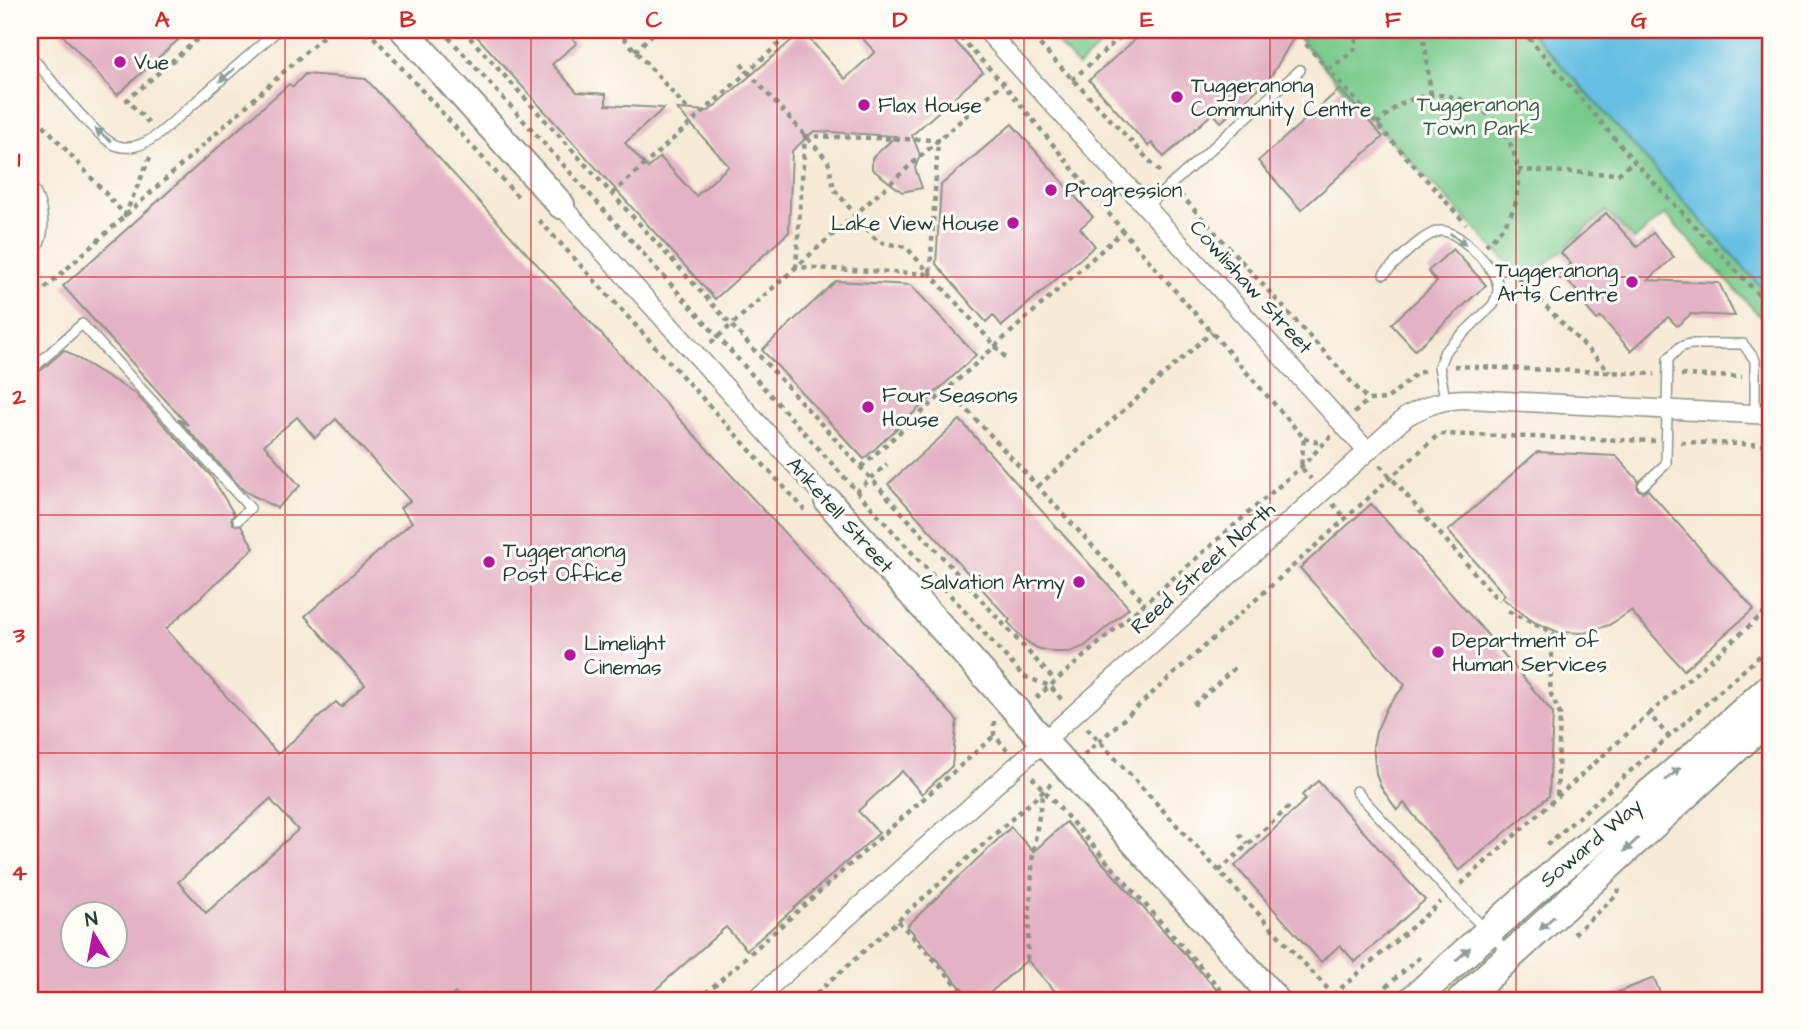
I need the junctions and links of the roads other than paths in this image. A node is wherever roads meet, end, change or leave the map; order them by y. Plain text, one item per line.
1 (278, 30) edge
2 (404, 30) edge
3 (986, 30) edge
4 (30, 55) edge
5 (1300, 69) dead end
6 (30, 183) edge
7 (561, 205) joint
8 (1147, 206) junction
9 (30, 259) edge
10 (1384, 274) dead end
11 (30, 371) edge
12 (1445, 399) junction
13 (1666, 409) junction
14 (1763, 414) edge
15 (1377, 456) junction
16 (1643, 485) dead end
17 (819, 508) joint
18 (237, 520) dead end
19 (1771, 687) edge
20 (1771, 716) edge
21 (1044, 741) junction
22 (1356, 790) dead end
23 (1488, 932) junction
24 (1511, 956) junction
25 (755, 1000) edge
26 (1276, 1000) edge
27 (1413, 1000) edge
28 (1462, 1000) edge

1 -> 4 lane
2 - 7 street, Anketell Street
3 - 8 street, Cowlishaw Street
5 - 8 lane
6 - 9 lane
7 - 17 street, Anketell Street
8 - 15 street, Cowlishaw Street
10 -> 12 lane
11 - 18 lane
12 - 13 street, Reed Street North
12 - 15 street, Reed Street North
13 - 14 street, Reed Street North
13 - 14 lane
13 - 16 lane
15 - 21 street, Reed Street North
17 - 21 street, Anketell Street
23 -> 19 main road, Soward Way
20 -> 24 main road, Soward Way
21 - 25 street, Reed Street North
21 - 26 street, Anketell Street
22 - 23 lane
23 - 24 lane
27 -> 23 main road, Soward Way
24 - 28 main road, Soward Way

